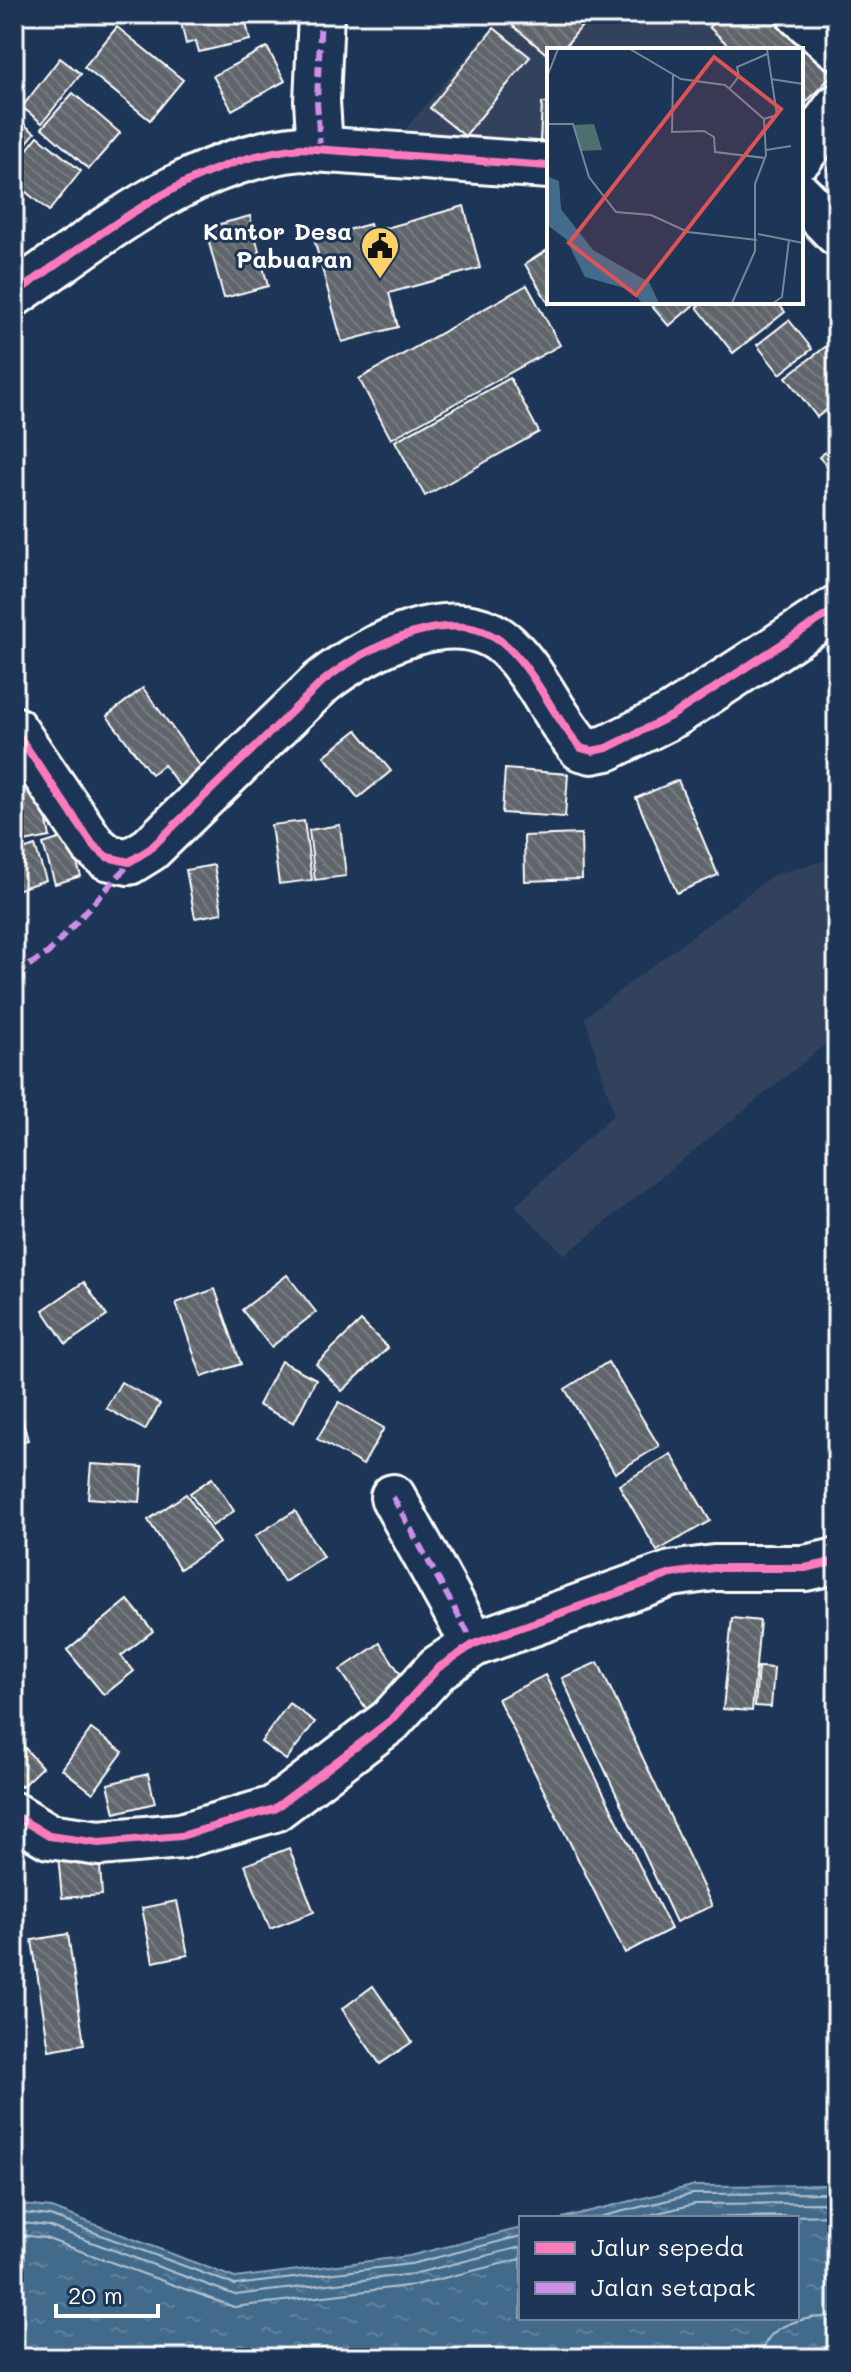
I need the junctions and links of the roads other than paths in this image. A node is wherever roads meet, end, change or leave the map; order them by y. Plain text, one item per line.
1 (321, 14) edge
2 (799, 14) edge
3 (837, 47) edge
4 (837, 107) edge
5 (320, 149) junction
6 (803, 153) edge
7 (547, 166) edge
8 (803, 198) edge
9 (837, 233) edge
10 (14, 294) edge
11 (837, 608) edge
12 (14, 729) edge
13 (393, 1497) dead end
14 (837, 1561) edge
15 (474, 1644) junction
16 (14, 1815) edge

1 - 5 street
2 - 3 street
4 - 6 street
5 - 7 street
5 - 10 street
8 - 9 street
11 - 12 street
13 - 15 street
14 - 15 street
15 - 16 street

